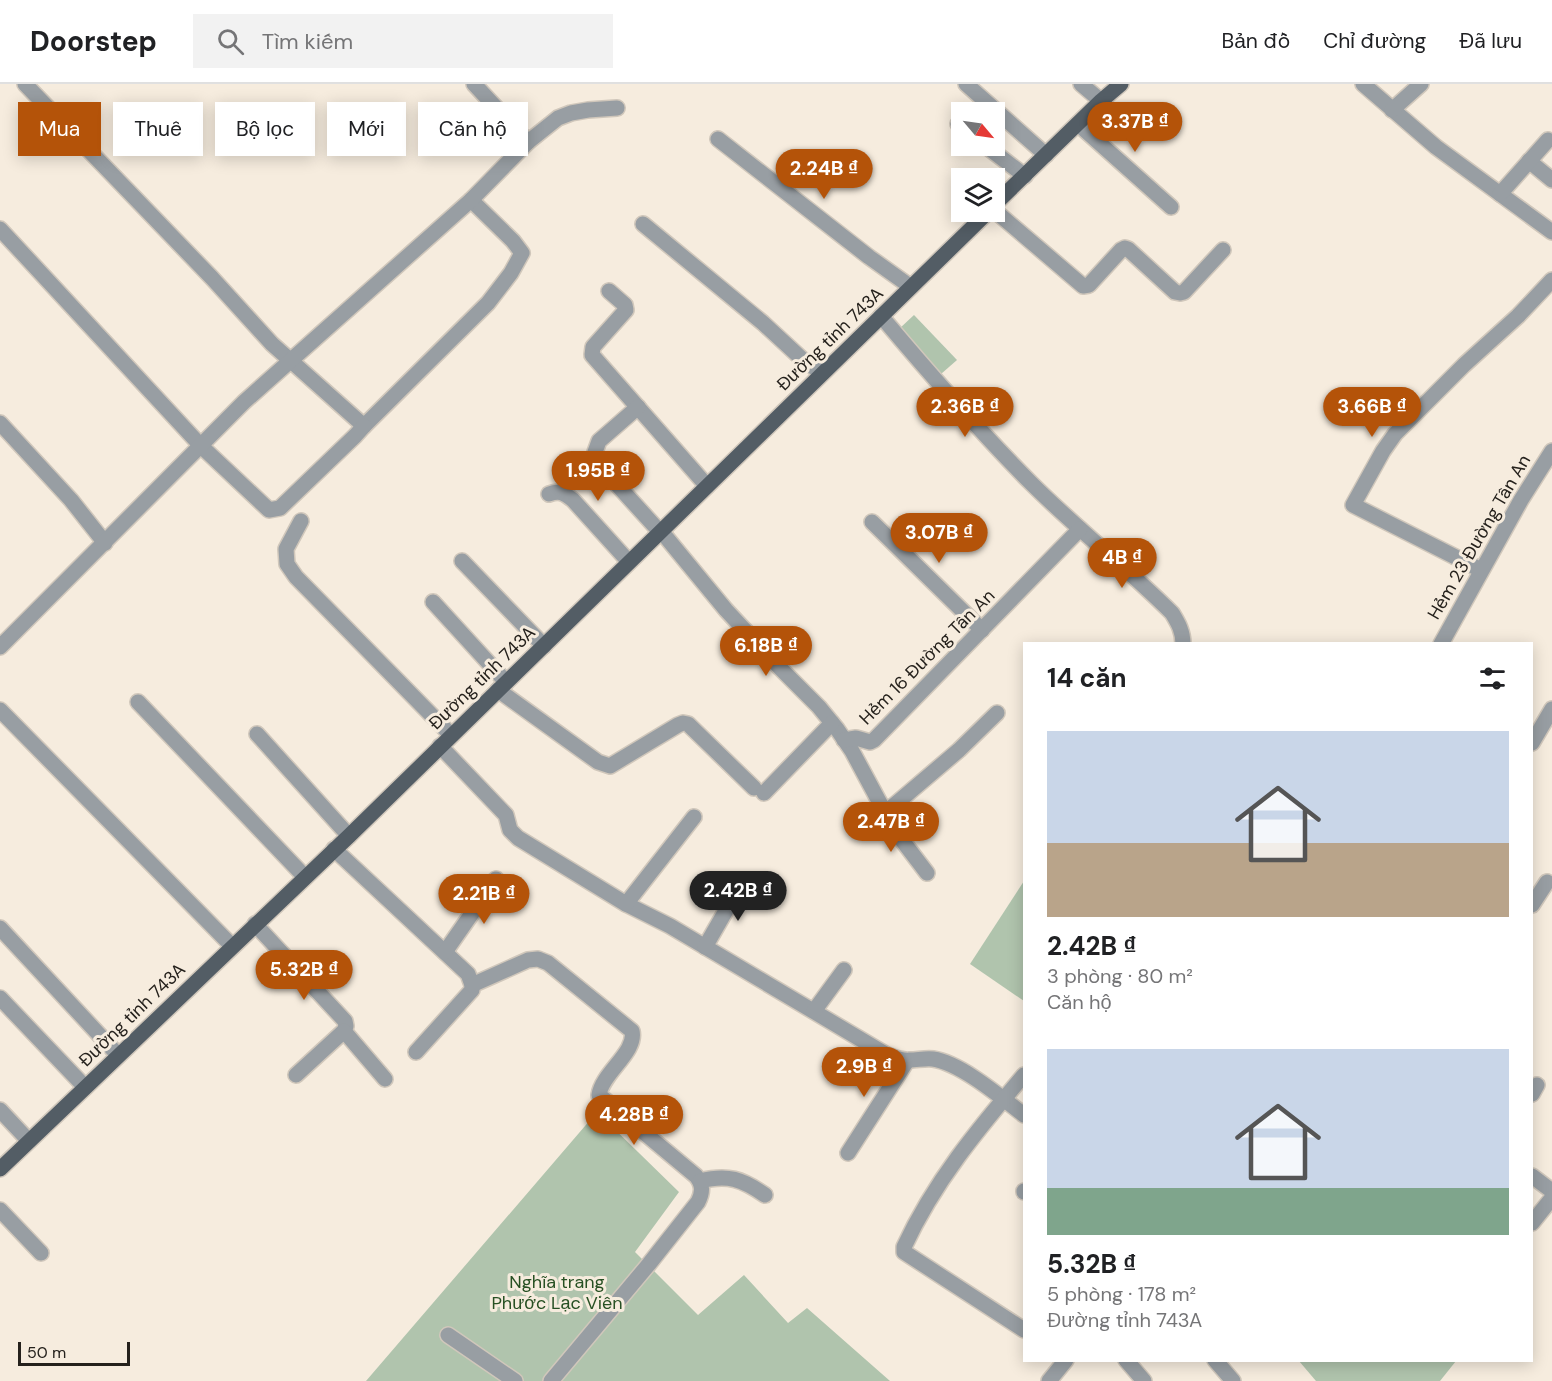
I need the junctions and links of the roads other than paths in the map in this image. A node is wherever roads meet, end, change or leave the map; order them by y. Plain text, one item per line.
1 (25, 84) edge
2 (474, 84) edge
3 (966, 84) edge
4 (1081, 84) edge
5 (1363, 84) edge
6 (1421, 84) edge
7 (1119, 85) edge
8 (1101, 101) junction
9 (491, 102) edge
10 (617, 108) dead end
11 (1392, 110) junction
12 (1078, 124) junction
13 (718, 138) dead end
14 (1548, 140) dead end
15 (528, 142) edge
16 (1046, 155) junction
17 (514, 156) edge
18 (999, 156) edge
19 (1529, 161) junction
20 (1025, 176) junction
21 (1552, 180) edge
22 (1500, 194) junction
23 (1005, 195) edge
24 (471, 200) junction
25 (1171, 207) dead end
26 (1005, 219) edge
27 (978, 222) edge
28 (643, 225) dead end
29 (0, 229) edge
30 (1552, 232) edge
31 (1223, 250) dead end
32 (1552, 280) edge
33 (911, 287) junction
34 (609, 291) dead end
35 (881, 316) junction
36 (290, 360) junction
37 (822, 374) junction
38 (638, 407) junction
39 (0, 423) edge
40 (364, 426) junction
41 (201, 446) junction
42 (1552, 451) edge
43 (707, 486) junction
44 (549, 494) dead end
45 (301, 521) dead end
46 (872, 522) dead end
47 (1080, 529) junction
48 (661, 531) junction
49 (105, 543) junction
50 (462, 561) dead end
51 (629, 562) junction
52 (1481, 570) junction
53 (433, 602) dead end
54 (982, 630) junction
55 (1184, 642) edge
56 (1442, 642) edge
57 (544, 646) junction
58 (0, 647) edge
59 (502, 686) junction
60 (138, 702) dead end
61 (1552, 709) edge
62 (0, 710) edge
63 (997, 713) dead end
64 (832, 723) junction
65 (257, 734) dead end
66 (844, 740) junction
67 (446, 741) junction
68 (1533, 741) edge
69 (885, 813) junction
70 (694, 818) dead end
71 (349, 836) junction
72 (334, 849) junction
73 (927, 873) dead end
74 (305, 877) junction
75 (496, 879) dead end
76 (743, 881) dead end
77 (1546, 882) dead end
78 (1533, 903) edge
79 (626, 904) junction
80 (255, 924) junction
81 (0, 928) edge
82 (232, 946) junction
83 (705, 947) junction
84 (445, 952) junction
85 (844, 970) dead end
86 (472, 985) junction
87 (0, 998) edge
88 (814, 1011) junction
89 (344, 1031) junction
90 (416, 1052) dead end
91 (118, 1055) junction
92 (907, 1061) junction
93 (296, 1075) dead end
94 (1023, 1076) edge
95 (385, 1079) dead end
96 (86, 1087) junction
97 (1004, 1100) junction
98 (0, 1110) edge
99 (1023, 1114) edge
100 (29, 1141) junction
101 (848, 1153) dead end
102 (0, 1169) edge
103 (1533, 1177) edge
104 (700, 1181) junction
105 (1552, 1191) edge
106 (765, 1195) dead end
107 (1552, 1198) edge
108 (0, 1210) edge
109 (1533, 1222) edge
110 (41, 1252) dead end
111 (1023, 1329) edge
112 (448, 1335) dead end
113 (1064, 1362) edge
114 (1128, 1362) edge
115 (1217, 1362) edge
116 (515, 1381) edge
117 (551, 1381) edge
118 (1049, 1381) edge
119 (1144, 1381) edge
120 (1233, 1381) edge

1 - 36 street
2 - 9 street
3 - 16 street
4 - 8 street
5 - 11 street
6 - 11 street
7 - 8 main road
8 - 12 main road
10 - 15 street
11 - 22 street
12 - 16 main road
12 - 25 street
13 - 33 street
14 - 19 street
16 - 20 main road
17 - 24 street
18 - 20 street
19 - 21 street
19 - 22 street
20 - 23 main road
22 - 30 street
24 - 36 street
24 - 40 street
26 - 31 street
27 - 33 main road, Đường tỉnh 743A
28 - 37 street
29 - 41 street
32 - 52 street
33 - 35 main road, Đường tỉnh 743A
34 - 38 street
35 - 37 main road, Đường tỉnh 743A
35 - 47 street
36 - 40 street
36 - 41 street
37 - 43 main road, Đường tỉnh 743A
38 - 43 street
38 - 48 street
39 - 49 street
40 - 41 street
41 - 49 street
42 - 52 street, Hẻm 23 Đường Tân An
43 - 48 main road, Đường tỉnh 743A
44 - 51 street
45 - 67 street
46 - 54 street
47 - 54 street, Hẻm 16 Đường Tân An
47 - 55 street
48 - 51 main road, Đường tỉnh 743A
48 - 64 street
49 - 58 street
50 - 57 street
51 - 57 main road, Đường tỉnh 743A
52 - 56 street, Hẻm 23 Đường Tân An
53 - 59 street
54 - 66 street, Hẻm 16 Đường Tân An
57 - 59 main road, Đường tỉnh 743A
59 - 64 street
59 - 67 main road, Đường tỉnh 743A
60 - 74 street
61 - 68 street
62 - 82 street
63 - 69 street
64 - 66 street
65 - 71 street
66 - 69 street
67 - 71 main road, Đường tỉnh 743A
67 - 79 street
69 - 73 street
70 - 79 street
71 - 72 main road, Đường tỉnh 743A
72 - 74 main road, Đường tỉnh 743A
72 - 84 street
74 - 80 main road, Đường tỉnh 743A
75 - 84 street
76 - 83 street
77 - 78 street
79 - 83 street
80 - 82 main road, Đường tỉnh 743A
80 - 89 street
81 - 91 street
82 - 91 main road, Đường tỉnh 743A
83 - 88 street
84 - 86 street
85 - 88 street
86 - 90 street
86 - 104 street
87 - 96 street
88 - 92 street
89 - 93 street
89 - 95 street
91 - 96 main road, Đường tỉnh 743A
92 - 97 street
92 - 101 street
94 - 97 street
96 - 100 main road, Đường tỉnh 743A
97 - 99 street
97 - 111 street
98 - 100 street
100 - 102 main road, Đường tỉnh 743A
103 - 105 street
104 - 106 street
104 - 117 street
107 - 109 street
108 - 110 street
112 - 116 street
113 - 118 street
114 - 119 street
115 - 120 street

